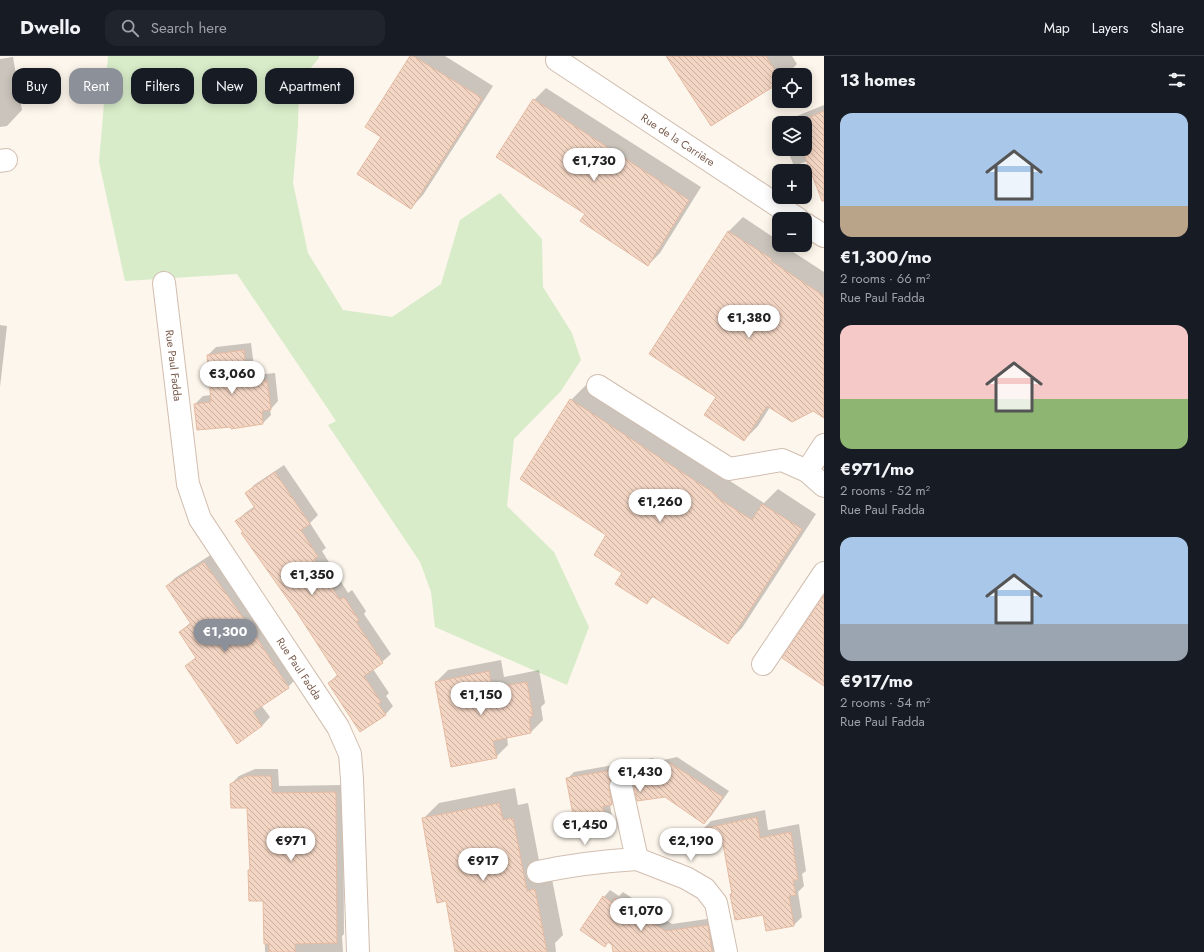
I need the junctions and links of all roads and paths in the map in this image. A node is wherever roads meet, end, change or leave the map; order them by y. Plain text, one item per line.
1 (557, 60) dead end
2 (787, 212) edge
3 (812, 228) edge
4 (824, 236) edge
5 (164, 283) dead end
6 (598, 386) dead end
7 (824, 445) edge
8 (807, 471) junction
9 (824, 486) edge
10 (824, 573) edge
11 (763, 664) dead end
12 (621, 786) dead end
13 (638, 859) junction
14 (538, 872) dead end
15 (358, 952) edge
16 (726, 952) edge

1 - 2 street, Rue de la Carrière
3 - 4 street
5 - 15 street, Rue Paul Fadda
6 - 8 street
7 - 8 street
8 - 9 street
10 - 11 street
12 - 13 street
13 - 14 street
13 - 16 street

